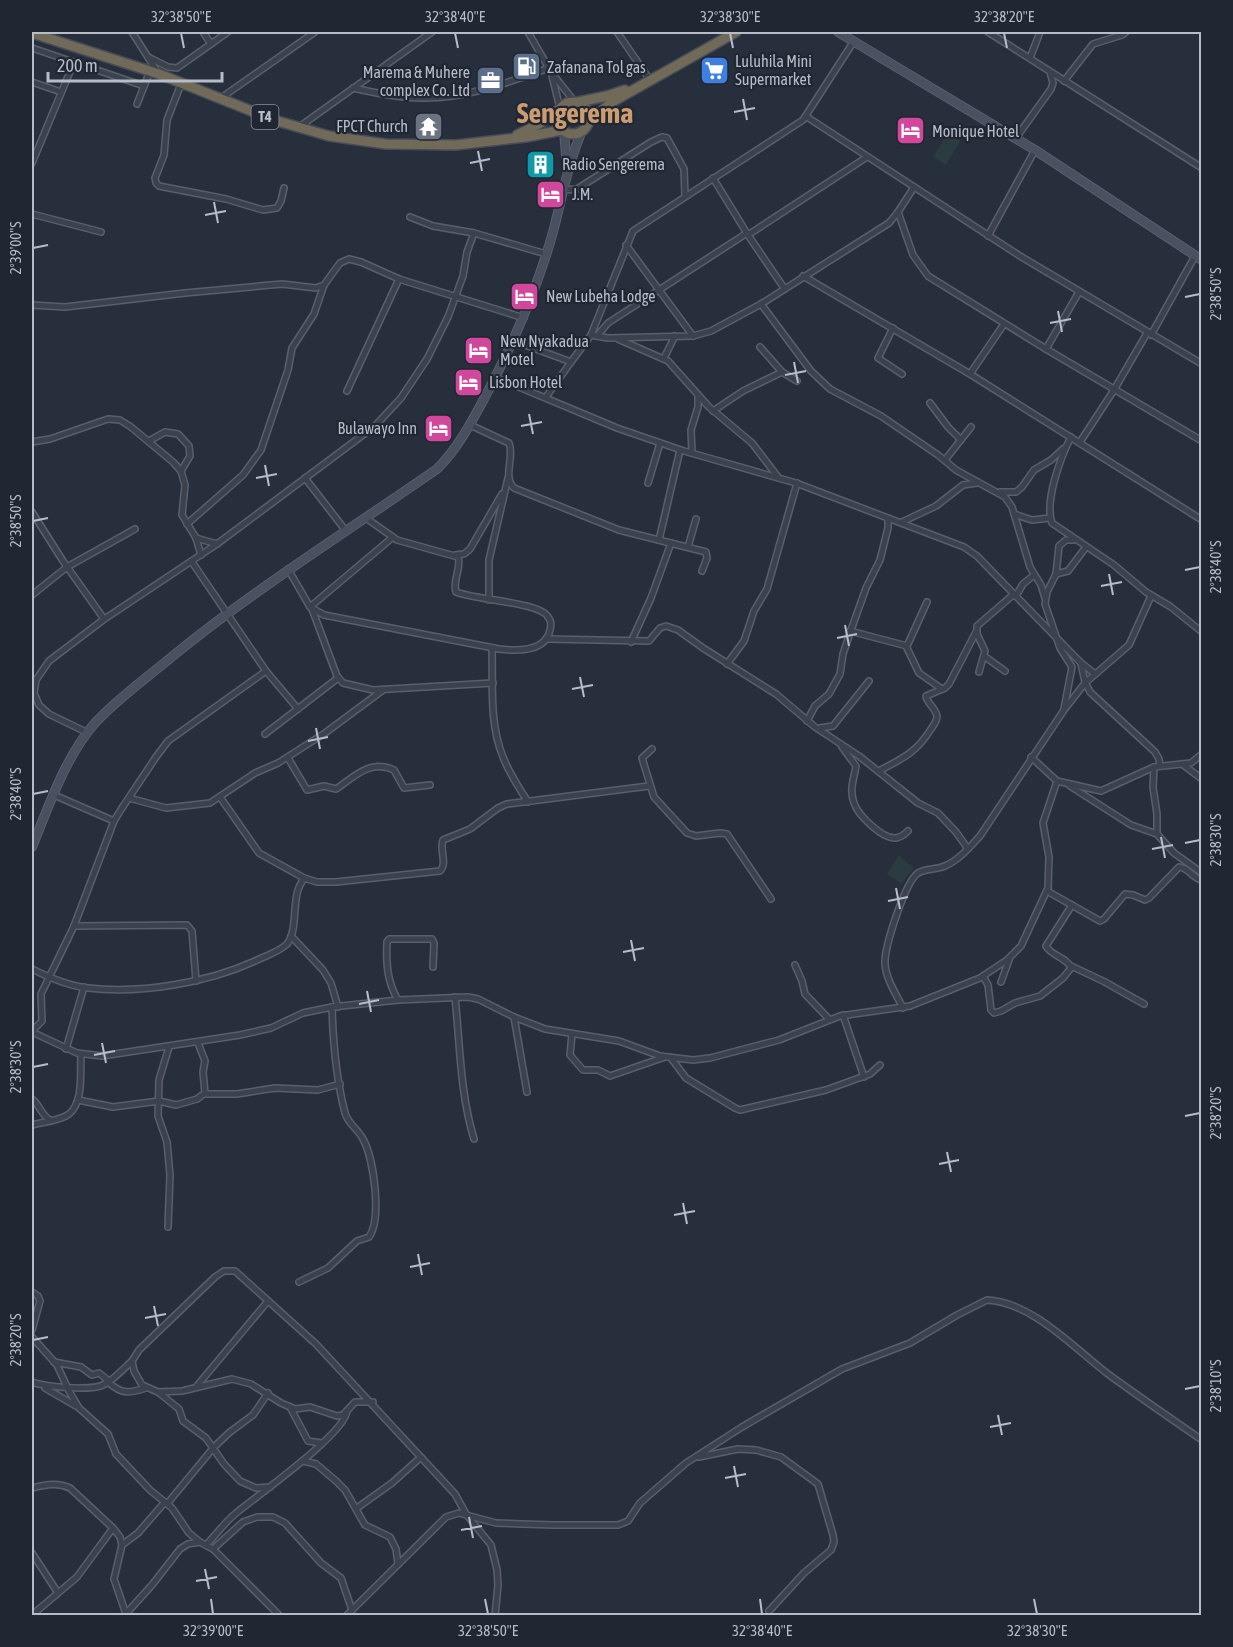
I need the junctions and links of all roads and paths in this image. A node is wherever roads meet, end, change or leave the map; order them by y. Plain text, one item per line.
1 (132, 32) edge
2 (202, 32) edge
3 (228, 32) edge
4 (315, 32) edge
5 (432, 32) edge
6 (528, 32) edge
7 (617, 32) edge
8 (736, 32) edge
9 (838, 32) edge
10 (988, 32) edge
11 (1040, 32) edge
12 (1126, 32) edge
13 (32, 33) edge
14 (854, 41) junction
15 (211, 44) junction
16 (32, 48) edge
17 (150, 58) junction
18 (1030, 58) junction
19 (74, 62) junction
20 (550, 70) junction
21 (1050, 72) junction
22 (154, 73) junction
23 (1062, 80) junction
24 (32, 82) edge
25 (646, 82) junction
26 (181, 84) junction
27 (144, 86) junction
28 (1052, 86) junction
29 (353, 88) junction
30 (61, 93) junction
31 (219, 99) junction
32 (576, 102) junction
33 (138, 104) dead end
34 (559, 109) junction
35 (807, 117) junction
36 (585, 127) junction
37 (297, 128) junction
38 (563, 130) junction
39 (510, 138) junction
40 (1016, 138) junction
41 (1035, 150) junction
42 (867, 157) junction
43 (32, 164) edge
44 (1202, 168) edge
45 (567, 172) junction
46 (713, 178) junction
47 (914, 187) junction
48 (284, 188) dead end
49 (563, 190) junction
50 (685, 196) junction
51 (898, 212) junction
52 (32, 214) edge
53 (410, 217) dead end
54 (100, 232) dead end
55 (474, 233) junction
56 (747, 234) junction
57 (988, 236) junction
58 (626, 245) junction
59 (546, 254) junction
60 (1198, 258) edge
61 (803, 276) junction
62 (399, 279) junction
63 (324, 285) junction
64 (784, 288) junction
65 (660, 290) junction
66 (1078, 292) junction
67 (455, 298) junction
68 (761, 304) junction
69 (32, 305) edge
70 (524, 318) junction
71 (1004, 324) junction
72 (893, 328) junction
73 (1149, 334) junction
74 (594, 336) junction
75 (675, 336) junction
76 (693, 336) junction
77 (614, 338) junction
78 (514, 341) junction
79 (760, 347) dead end
80 (1046, 349) junction
81 (664, 358) junction
82 (572, 362) junction
83 (1202, 364) edge
84 (782, 372) junction
85 (902, 374) dead end
86 (970, 374) junction
87 (495, 377) junction
88 (797, 381) dead end
89 (1114, 390) junction
90 (347, 391) dead end
91 (698, 396) junction
92 (546, 398) junction
93 (930, 403) dead end
94 (711, 409) junction
95 (697, 413) junction
96 (470, 425) junction
97 (971, 428) dead end
98 (1071, 437) junction
99 (961, 440) junction
100 (149, 441) junction
101 (1202, 441) edge
102 (32, 442) edge
103 (1080, 442) junction
104 (660, 443) junction
105 (1066, 446) junction
106 (680, 450) junction
107 (692, 453) junction
108 (945, 460) junction
109 (181, 471) junction
110 (509, 474) junction
111 (964, 475) junction
112 (305, 477) junction
113 (779, 478) junction
114 (648, 483) dead end
115 (797, 483) junction
116 (979, 483) junction
117 (506, 487) junction
118 (960, 487) junction
119 (998, 492) junction
120 (32, 513) edge
121 (1014, 514) junction
122 (366, 518) junction
123 (888, 518) junction
124 (1050, 518) junction
125 (696, 519) dead end
126 (1202, 520) edge
127 (901, 522) junction
128 (188, 524) junction
129 (135, 529) dead end
130 (346, 531) junction
131 (393, 537) junction
132 (196, 538) junction
133 (658, 540) junction
134 (1075, 540) junction
135 (671, 543) junction
136 (218, 544) junction
137 (688, 547) junction
138 (1086, 547) junction
139 (201, 555) junction
140 (451, 555) junction
141 (192, 561) junction
142 (67, 567) junction
143 (288, 569) junction
144 (702, 571) dead end
145 (1056, 574) junction
146 (1035, 575) junction
147 (32, 595) edge
148 (1015, 595) junction
149 (1151, 596) junction
150 (1045, 598) junction
151 (489, 600) junction
152 (927, 602) dead end
153 (311, 608) junction
154 (227, 612) junction
155 (104, 619) junction
156 (850, 631) junction
157 (976, 632) junction
158 (1202, 632) edge
159 (1057, 638) junction
160 (546, 639) junction
161 (632, 642) junction
162 (906, 646) junction
163 (492, 648) junction
164 (984, 656) junction
165 (1080, 662) junction
166 (728, 664) junction
167 (266, 671) junction
168 (1005, 671) dead end
169 (979, 672) dead end
170 (1095, 674) junction
171 (338, 678) junction
172 (869, 681) dead end
173 (1085, 682) junction
174 (493, 683) junction
175 (942, 689) junction
176 (382, 690) junction
177 (32, 693) edge
178 (298, 709) junction
179 (1064, 710) junction
180 (807, 721) junction
181 (815, 727) junction
182 (88, 733) junction
183 (265, 734) dead end
184 (836, 741) junction
185 (652, 748) dead end
186 (1202, 754) edge
187 (1031, 757) junction
188 (288, 758) junction
189 (1182, 764) junction
190 (1157, 767) junction
191 (879, 771) junction
192 (1202, 779) edge
193 (1058, 781) junction
194 (1067, 784) junction
195 (430, 785) dead end
196 (649, 786) junction
197 (54, 795) junction
198 (220, 797) junction
199 (129, 798) junction
200 (528, 802) junction
201 (114, 821) junction
202 (908, 831) dead end
203 (1157, 834) junction
204 (32, 848) edge
205 (968, 849) junction
206 (1202, 873) edge
207 (304, 878) junction
208 (1202, 880) edge
209 (1047, 891) junction
210 (771, 899) dead end
211 (1072, 904) junction
212 (74, 926) junction
213 (291, 936) junction
214 (1010, 958) junction
215 (795, 965) dead end
216 (1071, 966) junction
217 (434, 967) dead end
218 (32, 969) edge
219 (983, 976) junction
220 (49, 978) junction
221 (196, 981) junction
222 (1001, 982) dead end
223 (84, 987) junction
224 (455, 997) junction
225 (398, 1000) junction
226 (1144, 1004) dead end
227 (335, 1007) junction
228 (903, 1008) junction
229 (843, 1015) junction
230 (514, 1017) junction
231 (829, 1019) junction
232 (32, 1034) edge
233 (572, 1034) junction
234 (198, 1043) junction
235 (169, 1047) junction
236 (66, 1048) junction
237 (81, 1054) junction
238 (669, 1057) junction
239 (880, 1065) dead end
240 (864, 1077) junction
241 (340, 1084) junction
242 (527, 1092) dead end
243 (205, 1094) junction
244 (32, 1099) edge
245 (78, 1100) junction
246 (159, 1101) junction
247 (50, 1120) junction
248 (32, 1125) edge
249 (474, 1139) dead end
250 (168, 1227) dead end
251 (299, 1282) dead end
252 (32, 1292) edge
253 (268, 1301) junction
254 (32, 1330) edge
255 (32, 1337) edge
256 (132, 1361) junction
257 (54, 1362) junction
258 (109, 1382) junction
259 (35, 1383) edge
260 (67, 1387) junction
261 (147, 1388) junction
262 (194, 1389) junction
263 (158, 1392) junction
264 (268, 1394) junction
265 (373, 1402) junction
266 (290, 1407) junction
267 (80, 1408) junction
268 (347, 1410) junction
269 (1202, 1440) edge
270 (321, 1443) junction
271 (214, 1448) junction
272 (421, 1456) junction
273 (695, 1457) junction
274 (303, 1461) junction
275 (272, 1487) junction
276 (32, 1488) edge
277 (166, 1503) junction
278 (357, 1508) junction
279 (466, 1514) junction
280 (113, 1528) junction
281 (200, 1542) junction
282 (122, 1545) junction
283 (206, 1545) junction
284 (213, 1549) junction
285 (32, 1553) edge
286 (398, 1564) junction
287 (58, 1593) junction
288 (352, 1610) junction
289 (769, 1611) dead end
290 (32, 1615) edge
291 (125, 1615) edge
292 (280, 1616) edge
293 (346, 1616) edge
294 (495, 1616) edge

1 - 17 street
2 - 15 street
3 - 15 street
4 - 31 street
5 - 29 street
6 - 20 street
7 - 25 street
8 - 25 highway, T4
9 - 14 main road
10 - 18 street
11 - 18 street
12 - 23 street
13 - 22 highway, T4
14 - 35 street
14 - 40 main road
15 - 17 street
16 - 19 street
17 - 22 street
18 - 21 street
19 - 27 street
19 - 30 street
20 - 29 street
20 - 32 street
20 - 34 street
21 - 23 street
21 - 28 street
22 - 26 highway, T4
22 - 27 street
23 - 28 street
23 - 44 street
24 - 30 street
25 - 32 highway, T4
25 - 36 highway, T4
26 - 31 highway, T4
26 - 48 street
27 - 33 street
28 - 40 street
29 - 37 street
30 - 43 street
31 - 37 highway, T4
32 - 34 highway, T4
32 - 36 highway
34 - 38 highway
34 - 39 highway, T4
35 - 42 street
35 - 46 street
36 - 38 highway, T4
36 - 45 main road
37 - 39 highway, T4
38 - 39 highway, T4
38 - 45 main road
40 - 41 main road
41 - 57 street
41 - 60 main road
42 - 47 street
42 - 56 street
45 - 49 main road
46 - 50 street
46 - 56 street
47 - 51 street
47 - 57 street
49 - 50 street
49 - 59 main road
50 - 58 street
51 - 61 street
51 - 71 street
52 - 54 street
53 - 55 street
55 - 59 street
55 - 67 street
56 - 64 street
56 - 65 street
57 - 66 street
58 - 65 street
58 - 74 street
59 - 70 main road
60 - 73 street
61 - 64 street
61 - 72 street
62 - 63 street
62 - 67 street
62 - 90 street
63 - 69 street
63 - 128 street
64 - 68 street
65 - 74 street
65 - 76 street
66 - 73 street
66 - 80 street
67 - 70 street
67 - 112 street
68 - 76 street
68 - 108 street
70 - 78 main road
71 - 80 street
71 - 86 street
72 - 85 street
72 - 86 street
73 - 83 street
73 - 89 street
74 - 77 street
74 - 82 street
75 - 76 street
75 - 77 street
75 - 81 street
77 - 81 street
78 - 82 street
78 - 87 main road
79 - 84 street
80 - 89 street
81 - 91 street
82 - 92 street
84 - 88 street
84 - 94 street
86 - 98 street
87 - 92 street
87 - 96 main road
89 - 101 street
89 - 103 street
91 - 94 street
91 - 95 street
92 - 104 street
93 - 99 street
94 - 95 street
94 - 113 street
95 - 107 street
96 - 110 street
96 - 122 main road
97 - 99 street
98 - 103 street
98 - 105 street
99 - 108 street
100 - 102 street
100 - 109 street
100 - 109 street
103 - 126 street
104 - 106 street
104 - 114 street
105 - 119 street
105 - 124 street
106 - 107 street
106 - 133 street
107 - 113 street
108 - 111 street
109 - 128 street
110 - 117 street
110 - 133 street
111 - 116 street
111 - 118 street
112 - 130 street
112 - 136 street
113 - 115 street
115 - 123 street
115 - 166 street
116 - 118 street
116 - 119 street
117 - 140 street
117 - 151 street
118 - 127 street
119 - 121 street
120 - 142 street
121 - 124 street
121 - 146 street
122 - 130 main road
122 - 131 street
123 - 127 street
123 - 156 street
124 - 134 street
125 - 137 street
127 - 148 street
128 - 132 street
129 - 142 street
130 - 143 main road
131 - 140 street
131 - 153 street
132 - 136 street
132 - 139 street
133 - 135 street
134 - 138 street
134 - 145 street
135 - 137 street
135 - 161 street
136 - 139 street
137 - 144 street
138 - 145 street
138 - 149 street
139 - 141 street
140 - 151 street
141 - 154 street
141 - 155 street
142 - 147 street
142 - 155 street
143 - 153 street
143 - 154 main road
145 - 150 street
146 - 148 street
146 - 150 street
148 - 157 street
148 - 159 street
149 - 158 street
149 - 170 street
150 - 159 street
151 - 160 street
152 - 162 street
153 - 163 street
153 - 171 street
154 - 167 street
154 - 182 main road
155 - 177 street
156 - 162 street
156 - 180 street
157 - 164 street
157 - 175 street
159 - 165 street
159 - 179 street
160 - 161 street
160 - 163 street
161 - 166 street
162 - 175 street
163 - 174 street
164 - 168 street
164 - 169 street
165 - 170 street
165 - 173 street
166 - 180 street
167 - 178 street
167 - 199 street
170 - 173 street
171 - 176 street
171 - 178 street
172 - 181 street
173 - 179 street
173 - 190 street
174 - 176 street
174 - 200 street
175 - 191 street
176 - 188 street
177 - 182 street
178 - 183 street
179 - 187 street
180 - 181 street
181 - 184 street
182 - 197 main road
184 - 191 street
184 - 202 street
185 - 196 street
186 - 189 street
187 - 193 street
187 - 205 street
188 - 195 street
188 - 198 street
189 - 190 street
189 - 192 street
190 - 194 street
190 - 203 street
191 - 205 street
193 - 194 street
193 - 209 street
194 - 203 street
196 - 200 street
196 - 210 street
197 - 201 street
197 - 204 main road
198 - 199 street
198 - 207 street
199 - 201 street
200 - 207 street
201 - 212 street
203 - 206 street
205 - 228 street
207 - 213 street
208 - 211 street
209 - 211 street
209 - 214 street
211 - 216 street
212 - 220 street
212 - 221 street
213 - 221 street
213 - 227 street
214 - 219 street
214 - 222 street
215 - 231 street
216 - 219 street
216 - 226 street
217 - 225 street
218 - 220 street
219 - 228 street
220 - 223 street
220 - 232 street
221 - 223 street
223 - 236 street
224 - 225 street
224 - 230 street
224 - 249 street
225 - 227 street
227 - 234 street
227 - 241 street
228 - 229 street
229 - 231 street
229 - 240 street
230 - 233 street
230 - 242 street
231 - 238 street
232 - 236 street
233 - 238 street
233 - 238 street
234 - 235 street
234 - 243 street
235 - 237 street
235 - 246 street
236 - 237 street
237 - 245 street
238 - 240 street
239 - 240 street
241 - 243 street
241 - 251 street
243 - 246 street
244 - 247 street
245 - 246 street
245 - 247 street
246 - 250 street
247 - 248 street
252 - 254 street
253 - 256 street
253 - 262 street
253 - 265 street
255 - 257 street
256 - 258 street
256 - 261 street
257 - 258 street
257 - 260 street
258 - 260 street
258 - 261 street
259 - 260 street
259 - 267 street
260 - 267 street
261 - 263 street
262 - 263 street
262 - 264 street
263 - 271 street
264 - 266 street
264 - 271 street
265 - 268 street
265 - 272 street
266 - 268 street
266 - 270 street
267 - 277 street
268 - 270 street
269 - 273 street
270 - 274 street
271 - 275 street
271 - 277 street
272 - 278 street
272 - 279 street
273 - 279 street
273 - 289 street
274 - 275 street
274 - 278 street
275 - 283 street
276 - 280 street
277 - 281 street
277 - 282 street
278 - 286 street
279 - 286 street
279 - 294 street
280 - 282 street
280 - 287 street
281 - 283 street
281 - 291 street
282 - 291 street
283 - 284 street
284 - 288 street
284 - 292 street
285 - 287 street
286 - 288 street
287 - 290 street
288 - 293 street

